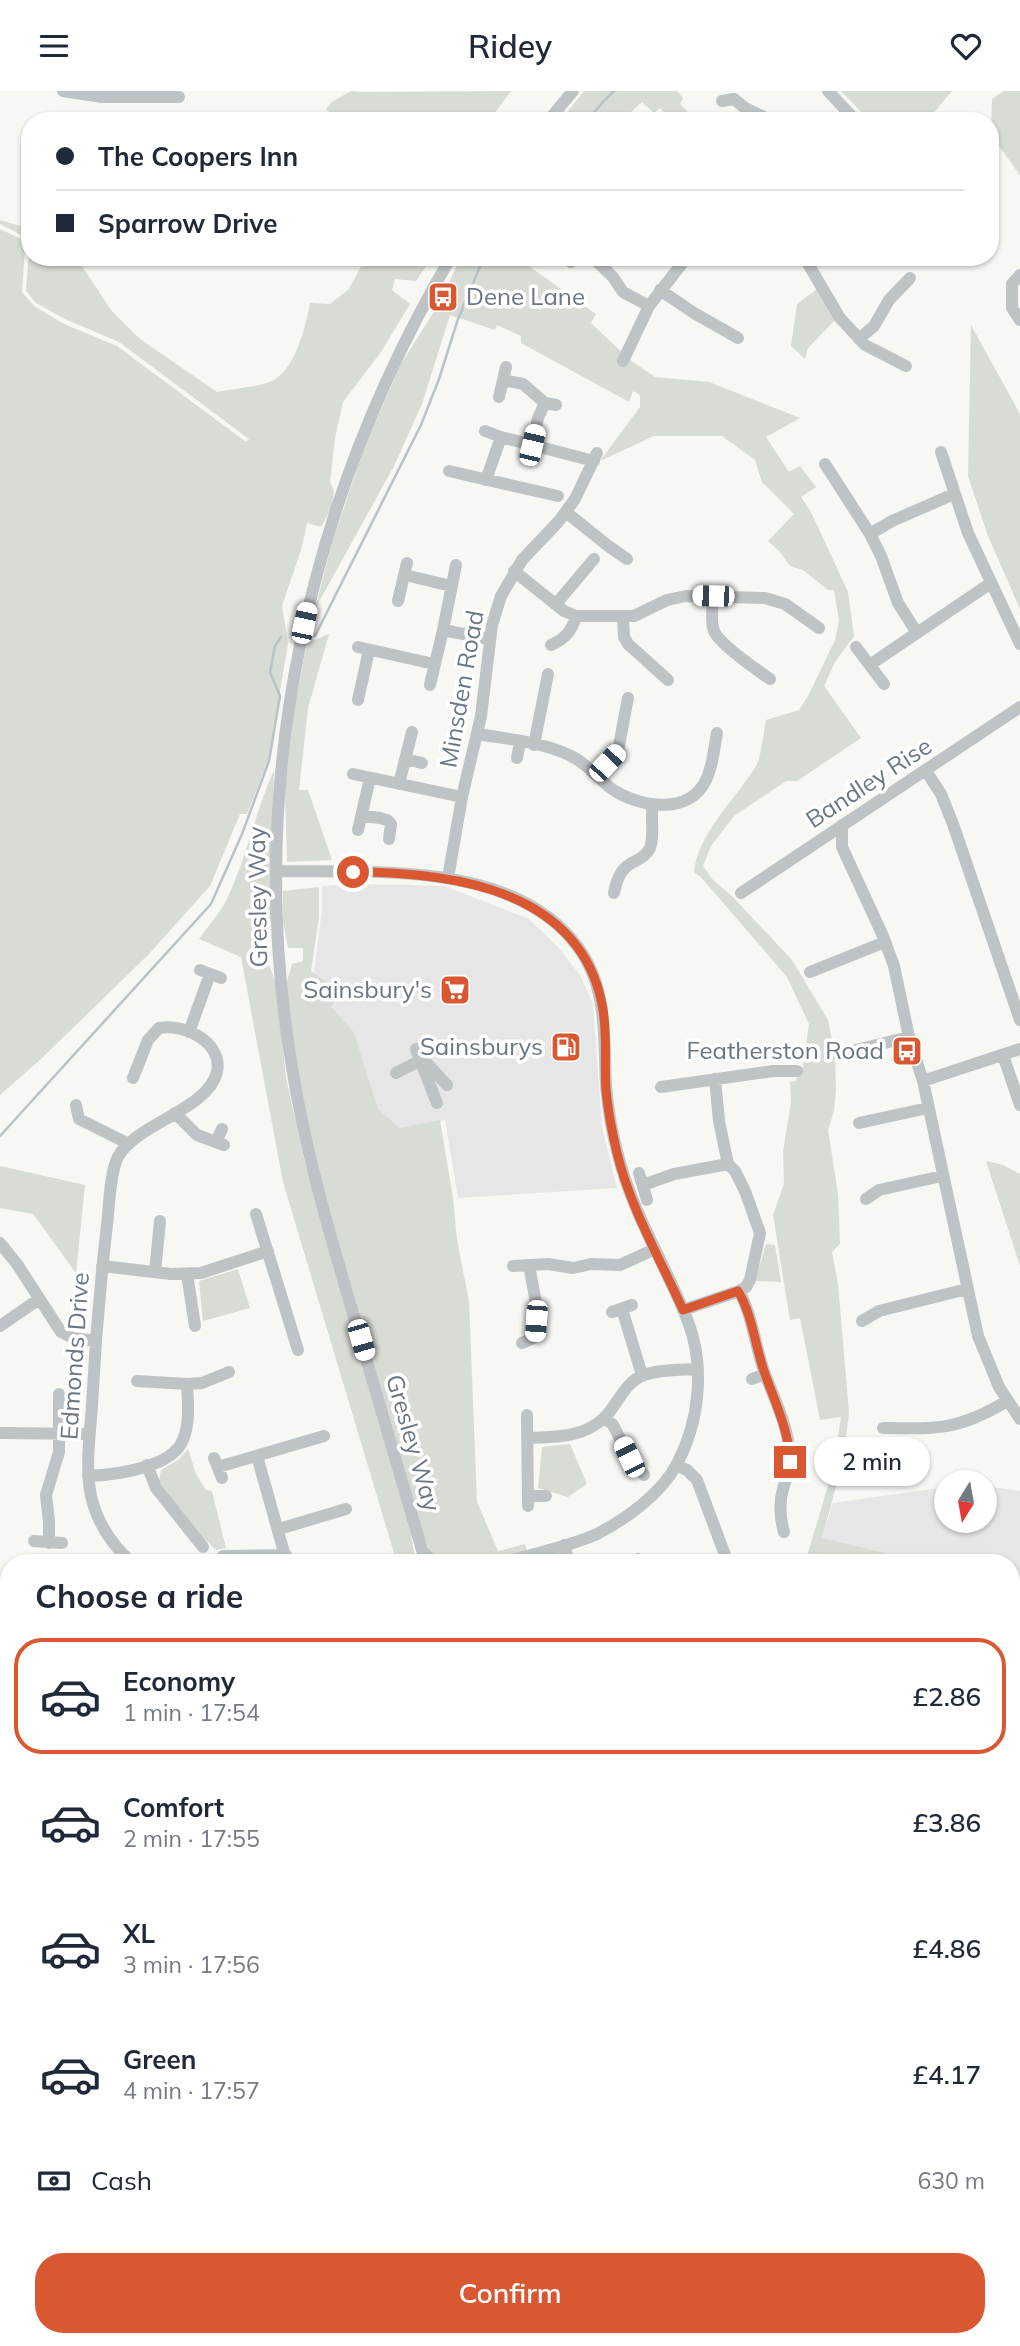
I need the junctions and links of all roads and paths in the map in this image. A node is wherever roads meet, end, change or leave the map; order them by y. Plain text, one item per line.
1 (62, 91) edge
2 (573, 91) edge
3 (828, 91) edge
4 (179, 97) dead end
5 (732, 97) edge
6 (556, 112) edge
7 (753, 112) edge
8 (848, 112) edge
9 (446, 266) edge
10 (601, 266) edge
11 (680, 266) edge
12 (809, 266) edge
13 (1020, 275) edge
14 (909, 278) dead end
15 (660, 290) junction
16 (649, 306) junction
17 (1020, 320) edge
18 (738, 338) dead end
19 (859, 339) junction
20 (623, 362) dead end
21 (906, 366) dead end
22 (506, 367) dead end
23 (503, 380) junction
24 (499, 397) dead end
25 (485, 431) dead end
26 (501, 437) junction
27 (532, 445) junction
28 (941, 452) dead end
29 (825, 464) dead end
30 (449, 471) dead end
31 (486, 480) junction
32 (954, 494) junction
33 (558, 496) dead end
34 (566, 512) junction
35 (870, 534) junction
36 (594, 559) dead end
37 (627, 559) dead end
38 (456, 565) dead end
39 (514, 571) junction
40 (990, 583) junction
41 (452, 586) junction
42 (713, 596) junction
43 (398, 601) dead end
44 (556, 604) junction
45 (576, 616) junction
46 (623, 617) junction
47 (819, 628) dead end
48 (443, 630) junction
49 (917, 633) junction
50 (489, 639) junction
51 (1020, 644) edge
52 (551, 645) dead end
53 (856, 647) dead end
54 (434, 664) junction
55 (871, 664) junction
56 (548, 674) dead end
57 (770, 679) dead end
58 (668, 680) dead end
59 (884, 684) dead end
60 (430, 685) dead end
61 (628, 698) dead end
62 (358, 700) dead end
63 (1020, 707) edge
64 (412, 732) dead end
65 (717, 733) dead end
66 (477, 734) junction
67 (520, 742) junction
68 (534, 745) junction
69 (517, 758) dead end
70 (405, 759) junction
71 (422, 763) dead end
72 (926, 771) junction
73 (353, 774) dead end
74 (597, 774) junction
75 (370, 778) junction
76 (399, 784) junction
77 (462, 797) junction
78 (653, 804) junction
79 (362, 815) junction
80 (842, 825) junction
81 (358, 830) dead end
82 (822, 838) junction
83 (389, 839) dead end
84 (842, 847) junction
85 (276, 871) junction
86 (448, 878) junction
87 (614, 893) dead end
88 (741, 893) dead end
89 (885, 942) junction
90 (810, 972) dead end
91 (210, 974) dead end
92 (1020, 1020) edge
93 (189, 1032) junction
94 (909, 1037) junction
95 (1020, 1049) edge
96 (840, 1054) dead end
97 (418, 1055) junction
98 (1003, 1055) junction
99 (133, 1071) dead end
100 (797, 1071) dead end
101 (396, 1073) dead end
102 (715, 1079) junction
103 (923, 1081) junction
104 (447, 1085) dead end
105 (661, 1087) dead end
106 (437, 1103) dead end
107 (76, 1105) dead end
108 (1020, 1105) edge
109 (928, 1108) junction
110 (175, 1113) junction
111 (859, 1123) dead end
112 (222, 1129) dead end
113 (129, 1144) junction
114 (728, 1164) junction
115 (942, 1176) junction
116 (866, 1199) dead end
117 (648, 1200) dead end
118 (160, 1221) dead end
119 (256, 1223) dead end
120 (0, 1243) edge
121 (655, 1249) junction
122 (268, 1251) junction
123 (528, 1265) junction
124 (102, 1266) junction
125 (513, 1266) dead end
126 (155, 1272) junction
127 (187, 1275) junction
128 (967, 1289) junction
129 (738, 1291) junction
130 (39, 1299) junction
131 (622, 1309) dead end
132 (683, 1310) junction
133 (862, 1321) dead end
134 (0, 1326) edge
135 (195, 1326) dead end
136 (535, 1337) junction
137 (96, 1341) junction
138 (522, 1343) dead end
139 (547, 1343) dead end
140 (293, 1345) dead end
141 (698, 1369) junction
142 (229, 1372) dead end
143 (765, 1374) junction
144 (642, 1375) junction
145 (143, 1377) dead end
146 (752, 1379) dead end
147 (187, 1384) junction
148 (59, 1394) dead end
149 (1007, 1401) junction
150 (527, 1415) dead end
151 (605, 1417) junction
152 (1020, 1419) edge
153 (883, 1428) dead end
154 (0, 1433) edge
155 (59, 1433) junction
156 (90, 1434) junction
157 (315, 1436) dead end
158 (527, 1438) junction
159 (257, 1456) junction
160 (146, 1465) junction
161 (676, 1465) junction
162 (218, 1468) dead end
163 (644, 1475) dead end
164 (88, 1476) junction
165 (546, 1496) dead end
166 (339, 1514) dead end
167 (778, 1526) dead end
168 (279, 1529) junction
169 (34, 1541) dead end
170 (195, 1544) dead end
171 (564, 1545) junction
172 (122, 1554) edge
173 (286, 1554) edge
174 (420, 1554) edge
175 (534, 1554) edge
176 (566, 1554) edge
177 (725, 1554) edge

1 - 4 street
2 - 6 street
3 - 8 street
5 - 7 street
9 - 85 street, Gresley Way
10 - 16 street
11 - 15 street
12 - 19 street
13 - 17 street
14 - 19 street
15 - 16 street
15 - 18 street
16 - 20 street
19 - 21 street
22 - 23 street
23 - 24 street
23 - 27 street
25 - 26 street
26 - 27 street
26 - 31 street
27 - 34 street, Minsden Road
28 - 32 street
29 - 35 street
30 - 31 street
31 - 33 street
32 - 35 street
32 - 40 street
34 - 37 street
34 - 39 street, Minsden Road
35 - 49 street
36 - 44 street
38 - 41 street
39 - 44 street
39 - 50 street, Minsden Road
40 - 49 street
40 - 51 street
41 - 43 street
41 - 48 street
42 - 46 street
42 - 47 street
42 - 57 street
44 - 45 street
45 - 46 street
45 - 52 street
46 - 58 street
48 - 50 street
48 - 54 street
49 - 55 street
50 - 66 street, Minsden Road
53 - 55 street
54 - 60 street
54 - 62 street
55 - 59 street
56 - 68 street
61 - 74 street
63 - 72 street, Bandley Rise
64 - 70 street
65 - 78 street
66 - 67 street
66 - 77 street, Minsden Road
67 - 68 street
67 - 69 street
68 - 74 street
70 - 71 street
70 - 76 street
72 - 80 street, Bandley Rise
72 - 92 street
73 - 75 street
74 - 78 street
75 - 76 street
75 - 79 street
76 - 77 street
77 - 86 street, Minsden Road
78 - 87 street
79 - 81 street
79 - 83 street
80 - 82 street, Bandley Rise
80 - 84 street
82 - 84 street
82 - 88 street, Bandley Rise
84 - 89 street
85 - 86 street
85 - 174 street, Gresley Way
86 - 121 street
89 - 90 street
89 - 94 street
91 - 93 street
93 - 99 street
93 - 110 street, Edmonds Drive
94 - 96 street
94 - 103 street
95 - 98 street
97 - 101 street
97 - 104 street
97 - 106 street
98 - 103 street
98 - 108 street
100 - 102 street
102 - 105 street
102 - 114 street
103 - 109 street
107 - 113 street
109 - 111 street
109 - 115 street
110 - 112 street
110 - 113 street, Edmonds Drive
113 - 124 street, Edmonds Drive
114 - 117 street
114 - 129 street
115 - 116 street
115 - 128 street
118 - 126 street
119 - 122 street
120 - 130 street
121 - 123 street
121 - 132 street
122 - 127 street
122 - 140 street
123 - 125 street
123 - 136 street
124 - 126 street
124 - 137 street, Edmonds Drive
126 - 127 street
127 - 135 street
128 - 133 street
128 - 149 street
129 - 132 street
129 - 143 street
130 - 134 street
130 - 137 street
131 - 144 street
132 - 141 street
136 - 138 street
136 - 139 street
137 - 156 street, Edmonds Drive
141 - 144 street
141 - 161 street
142 - 147 street
143 - 146 street
143 - 167 street
144 - 151 street
145 - 147 street
147 - 160 street
148 - 155 street
149 - 152 street
149 - 153 street
150 - 158 street
151 - 158 street
151 - 163 street
154 - 155 street
155 - 156 street
155 - 169 street
156 - 164 street, Edmonds Drive
157 - 159 street
158 - 165 street
159 - 162 street
159 - 168 street
160 - 164 street
160 - 170 street
161 - 171 street
161 - 177 street
164 - 172 street, Edmonds Drive
166 - 168 street
168 - 173 street
171 - 175 street
171 - 176 street

